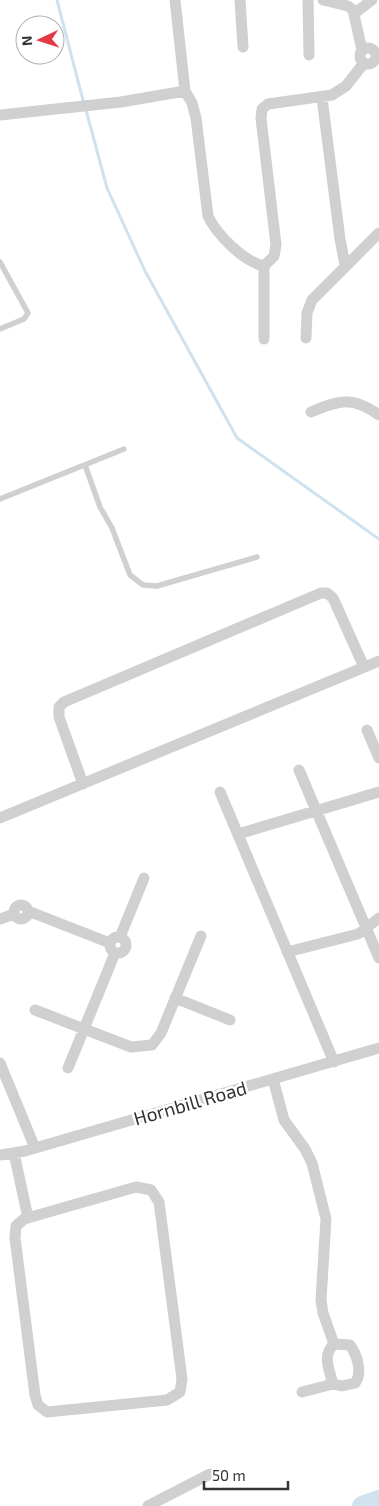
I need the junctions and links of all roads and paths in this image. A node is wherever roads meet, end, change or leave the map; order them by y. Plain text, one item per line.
1 (175, 0) edge
2 (240, 0) edge
3 (308, 0) edge
4 (323, 0) edge
5 (372, 0) edge
6 (355, 13) junction
7 (243, 47) dead end
8 (371, 49) edge
9 (309, 54) dead end
10 (372, 62) edge
11 (185, 91) junction
12 (322, 98) junction
13 (0, 115) edge
14 (379, 233) edge
15 (0, 262) edge
16 (346, 265) junction
17 (264, 266) junction
18 (0, 329) edge
19 (306, 338) dead end
20 (264, 339) dead end
21 (311, 412) dead end
22 (379, 415) edge
23 (124, 449) dead end
24 (85, 465) junction
25 (0, 498) edge
26 (257, 557) dead end
27 (379, 661) edge
28 (364, 667) junction
29 (367, 730) dead end
30 (379, 758) edge
31 (299, 770) dead end
32 (83, 784) junction
33 (220, 792) dead end
34 (379, 792) edge
35 (317, 810) junction
36 (0, 818) edge
37 (238, 834) junction
38 (144, 878) dead end
39 (379, 918) edge
40 (0, 919) edge
41 (367, 928) junction
42 (201, 936) dead end
43 (115, 944) junction
44 (287, 952) junction
45 (379, 958) edge
46 (175, 998) junction
47 (36, 1010) dead end
48 (230, 1020) dead end
49 (84, 1028) junction
50 (379, 1048) edge
51 (334, 1062) junction
52 (0, 1063) edge
53 (68, 1068) dead end
54 (273, 1080) junction
55 (35, 1148) junction
56 (14, 1153) junction
57 (0, 1155) edge
58 (28, 1218) junction
59 (334, 1344) junction
60 (333, 1384) junction
61 (302, 1392) dead end
62 (210, 1474) dead end
63 (148, 1506) edge

1 - 11 street
2 - 7 street
3 - 9 street
4 - 6 street
5 - 6 street
6 - 8 street
8 - 10 street
10 - 12 street
11 - 13 street
11 - 17 street
12 - 16 street
12 - 17 street
14 - 16 street
15 - 18 lane
16 - 19 street
17 - 20 street
21 - 22 street
23 - 24 lane
24 - 25 lane
24 - 26 lane
27 - 28 street
28 - 32 street
28 - 32 street
29 - 30 street
31 - 35 street
32 - 36 street
33 - 37 street
34 - 35 street
35 - 37 street
35 - 41 street
37 - 44 street
38 - 43 street
39 - 41 street
40 - 43 street
41 - 44 street
41 - 45 street
42 - 46 street
43 - 49 street
44 - 51 street
46 - 48 street
46 - 49 street
47 - 49 street
49 - 53 street
50 - 51 street, Hornbill Road
51 - 54 street, Hornbill Road
52 - 55 street
54 - 55 street, Hornbill Road
54 - 59 street
55 - 56 street, Hornbill Road
56 - 57 street, Hornbill Road
56 - 58 street
58 - 58 street
59 - 60 street
59 - 60 street
60 - 61 street
62 - 63 street

